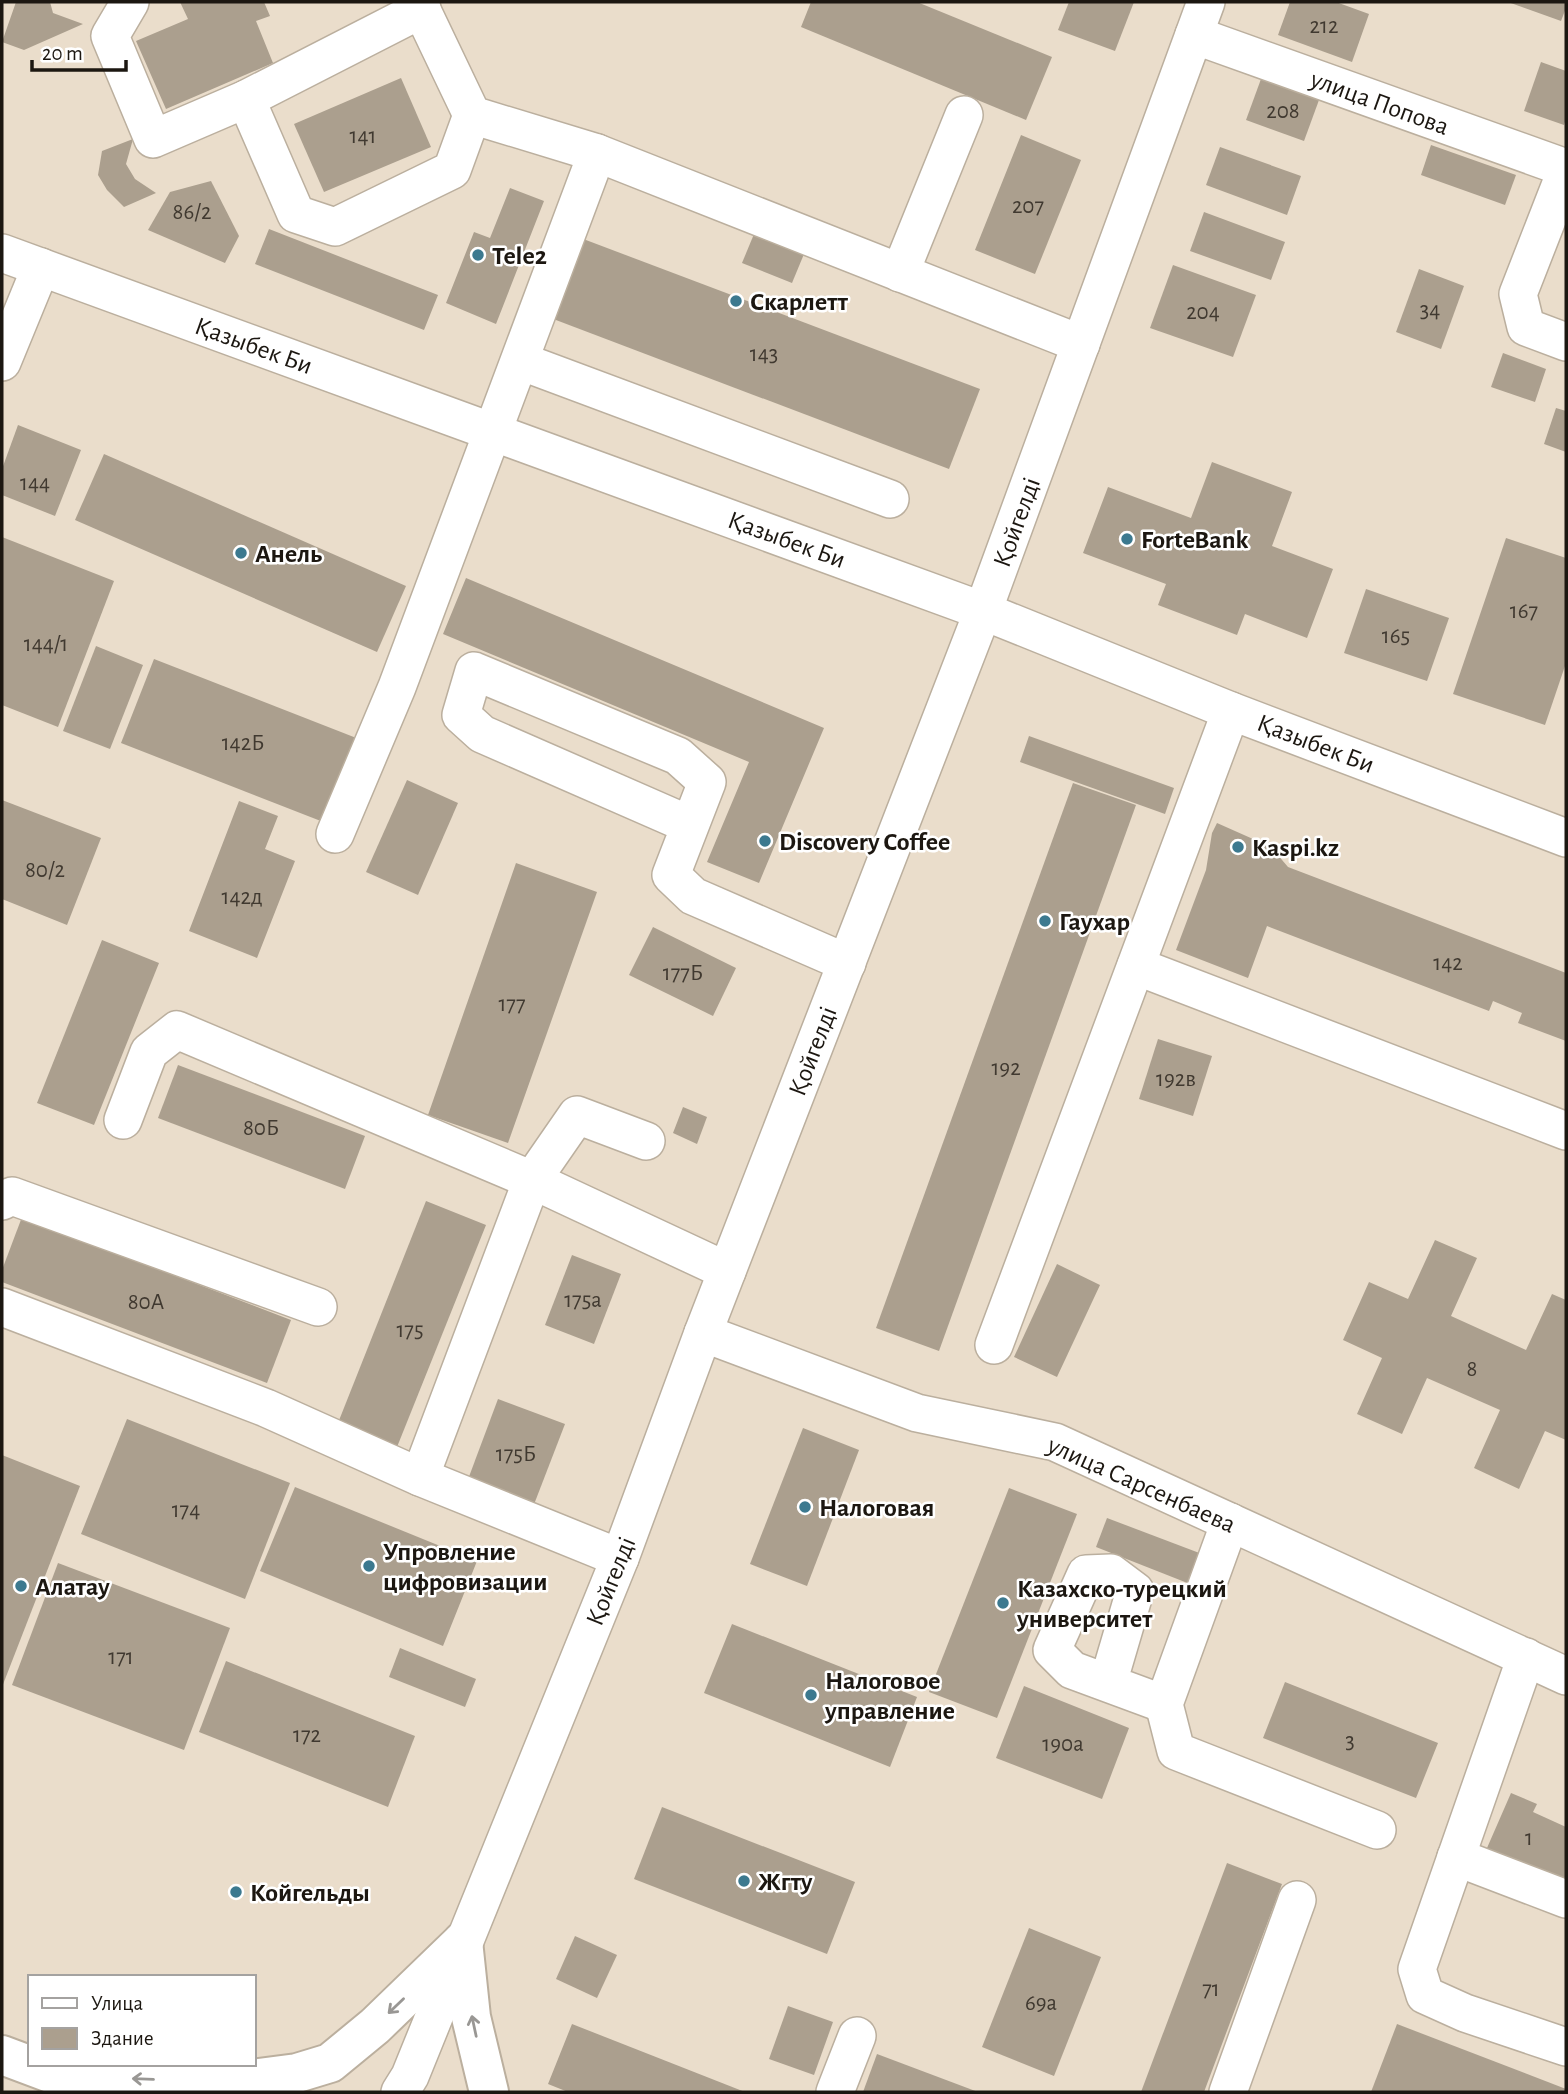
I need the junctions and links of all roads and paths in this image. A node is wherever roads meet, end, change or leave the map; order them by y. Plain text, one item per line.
1 (130, 2) edge
2 (420, 5) edge
3 (1200, 18) edge
4 (246, 99) junction
5 (472, 115) junction
6 (964, 115) dead end
7 (597, 153) junction
8 (1566, 170) edge
9 (2, 253) edge
10 (41, 267) junction
11 (900, 273) junction
12 (1566, 342) edge
13 (1081, 344) junction
14 (520, 361) junction
15 (2, 362) edge
16 (494, 432) junction
17 (890, 499) dead end
18 (983, 611) junction
19 (1231, 711) junction
20 (690, 825) junction
21 (335, 834) dead end
22 (1566, 838) edge
23 (846, 962) junction
24 (1136, 966) junction
25 (123, 1120) dead end
26 (1566, 1131) edge
27 (646, 1141) dead end
28 (532, 1180) junction
29 (2, 1201) edge
30 (727, 1271) junction
31 (2, 1307) edge
32 (318, 1307) dead end
33 (703, 1333) junction
34 (994, 1345) dead end
35 (420, 1477) junction
36 (1230, 1522) junction
37 (620, 1558) junction
38 (1525, 1657) junction
39 (1566, 1676) edge
40 (1108, 1683) dead end
41 (1164, 1704) junction
42 (1377, 1830) dead end
43 (1456, 1857) junction
44 (1566, 1899) edge
45 (1297, 1900) dead end
46 (463, 1941) junction
47 (857, 2036) dead end
48 (1566, 2047) edge
49 (2, 2055) edge
50 (66, 2084) edge
51 (101, 2092) edge
52 (400, 2092) edge
53 (489, 2092) edge
54 (835, 2092) edge
55 (1228, 2092) edge

1 - 4 street
2 - 4 street
2 - 5 street
3 - 8 street, улица Попова
3 - 13 street, Қойгелді
4 - 5 street
5 - 7 street
6 - 11 street
7 - 11 street
7 - 14 street
8 - 12 street, улица Попова
9 - 10 street, Қазыбек Би
10 - 15 street
10 - 16 street, Қазыбек Би
11 - 13 street
13 - 18 street, Қойгелді
14 - 16 street
14 - 17 street
16 - 18 street, Қазыбек Би
16 - 21 street
18 - 19 street, Қазыбек Би
18 - 23 street, Қойгелді
19 - 22 street, Қазыбек Би
19 - 24 street
20 - 20 street
20 - 23 street
23 - 30 street, Қойгелді
24 - 26 street
24 - 34 street
25 - 28 street
27 - 28 street
28 - 30 street
28 - 35 street
29 - 32 street
30 - 33 street, Қойгелді
31 - 35 street
33 - 36 street, улица Сарсенбаева
33 - 37 street, Қойгелді
35 - 37 street
36 - 38 street, улица Сарсенбаева
36 - 41 street
37 - 46 street, Қойгелді
38 - 39 street, улица Сарсенбаева
38 - 43 street
40 - 41 street
41 - 42 street
43 - 44 street
43 - 48 street
45 - 55 street
46 -> 50 main road
46 - 52 street, Қойгелді
53 -> 46 main road
47 - 54 street
49 - 50 main road
50 - 51 main road

